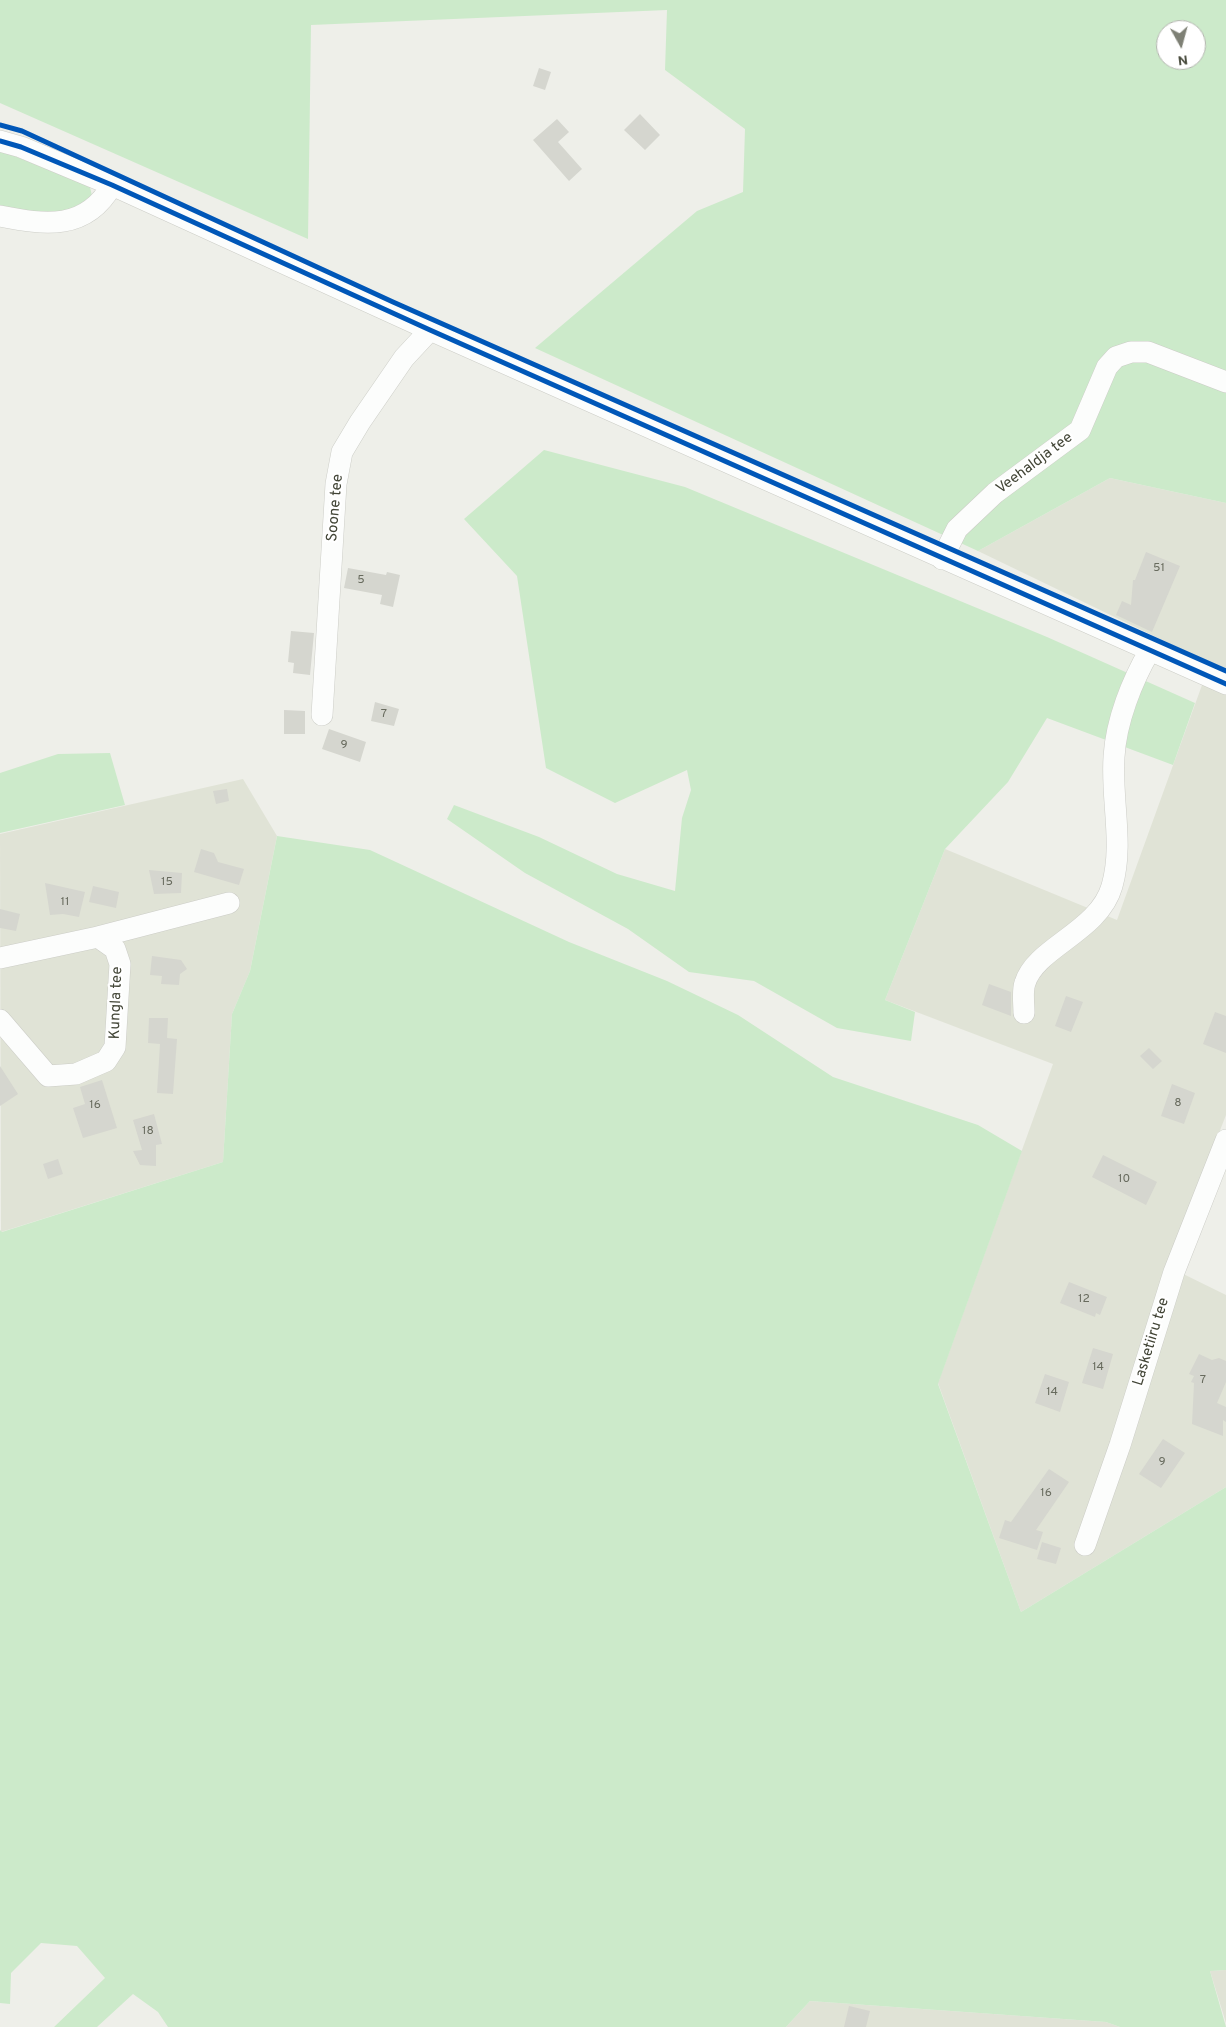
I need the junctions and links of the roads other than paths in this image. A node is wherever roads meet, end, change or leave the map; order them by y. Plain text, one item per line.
1 (0, 141) edge
2 (112, 185) junction
3 (0, 216) edge
4 (430, 330) junction
5 (1226, 382) edge
6 (942, 559) junction
7 (1150, 650) junction
8 (1226, 684) edge
9 (322, 714) dead end
10 (229, 903) dead end
11 (98, 937) junction
12 (0, 958) edge
13 (1024, 1013) dead end
14 (0, 1020) edge
15 (1226, 1140) edge
16 (1085, 1546) dead end

1 - 2 street
2 - 3 street
2 - 4 street
4 - 6 street
4 - 9 street, Soone tee
5 - 6 street, Veehaldja tee
6 - 7 street
7 - 8 street
7 - 13 street
10 - 11 street
11 - 12 street
11 - 14 street, Kungla tee
15 - 16 street, Lasketiiru tee

